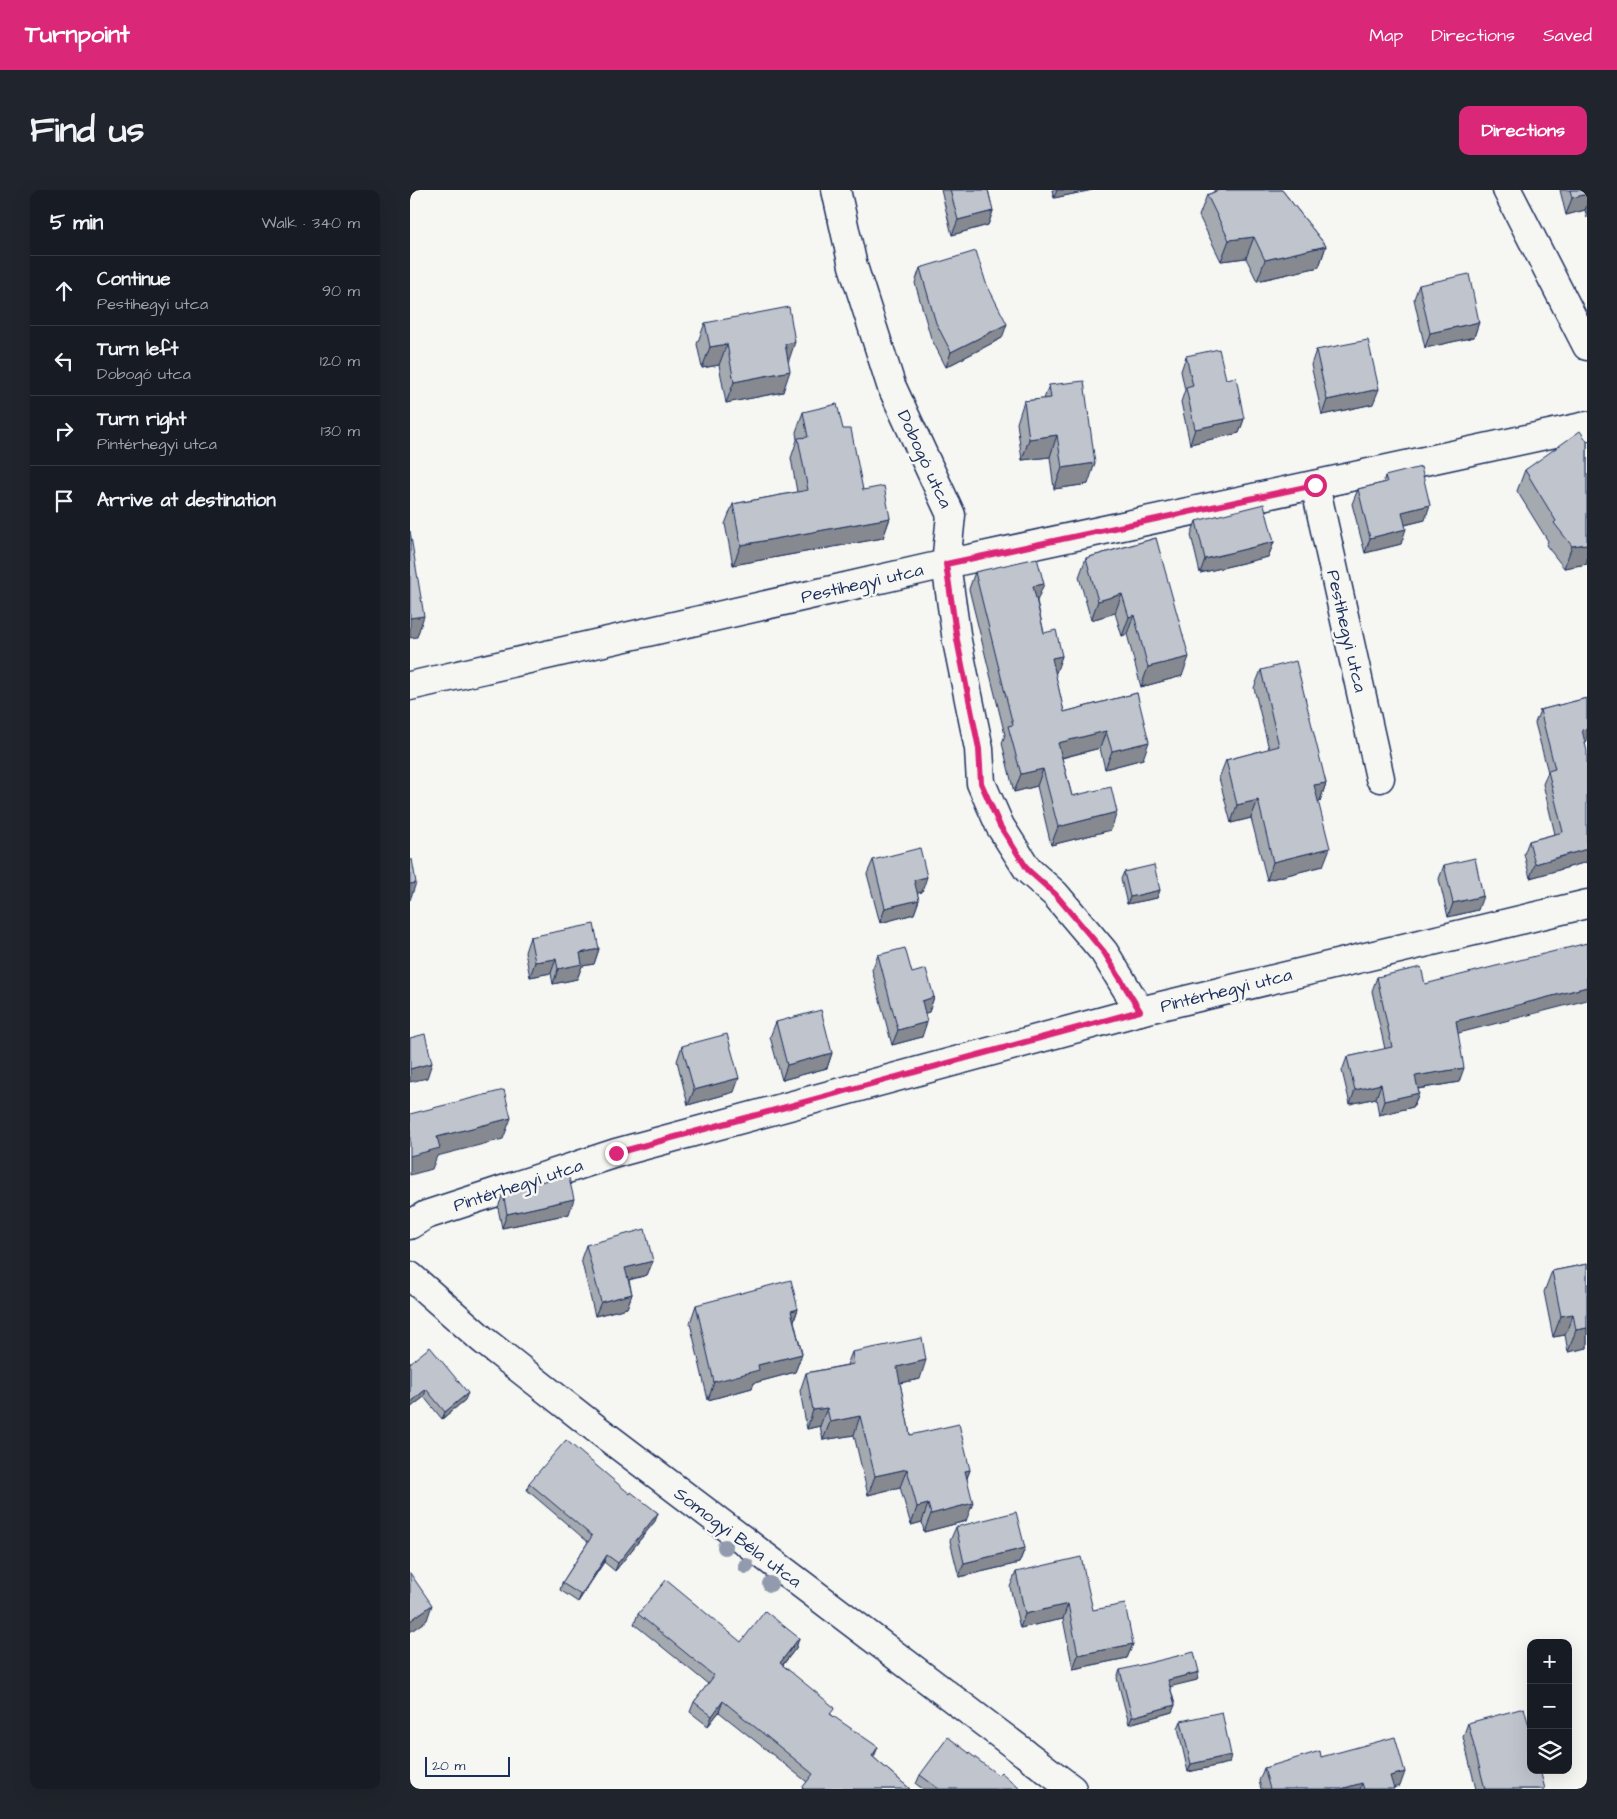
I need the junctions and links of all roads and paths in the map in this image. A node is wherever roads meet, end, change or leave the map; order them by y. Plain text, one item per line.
1 (836, 190) edge
2 (1507, 190) edge
3 (1587, 346) edge
4 (1587, 426) edge
5 (1315, 485) junction
6 (946, 564) junction
7 (410, 686) edge
8 (1380, 778) dead end
9 (1587, 904) edge
10 (1140, 1011) junction
11 (410, 1225) edge
12 (410, 1276) edge
13 (1072, 1789) edge

1 - 6 street, Dobogó utca
2 - 3 street
4 - 5 street, Pestihegyi utca
5 - 6 street, Pestihegyi utca
5 - 8 street, Pestihegyi utca
6 - 7 street, Pestihegyi utca
6 - 10 street, Dobogó utca
9 - 10 street, Pintérhegyi utca
10 - 11 street, Pintérhegyi utca
12 - 13 street, Somogyi Béla utca

